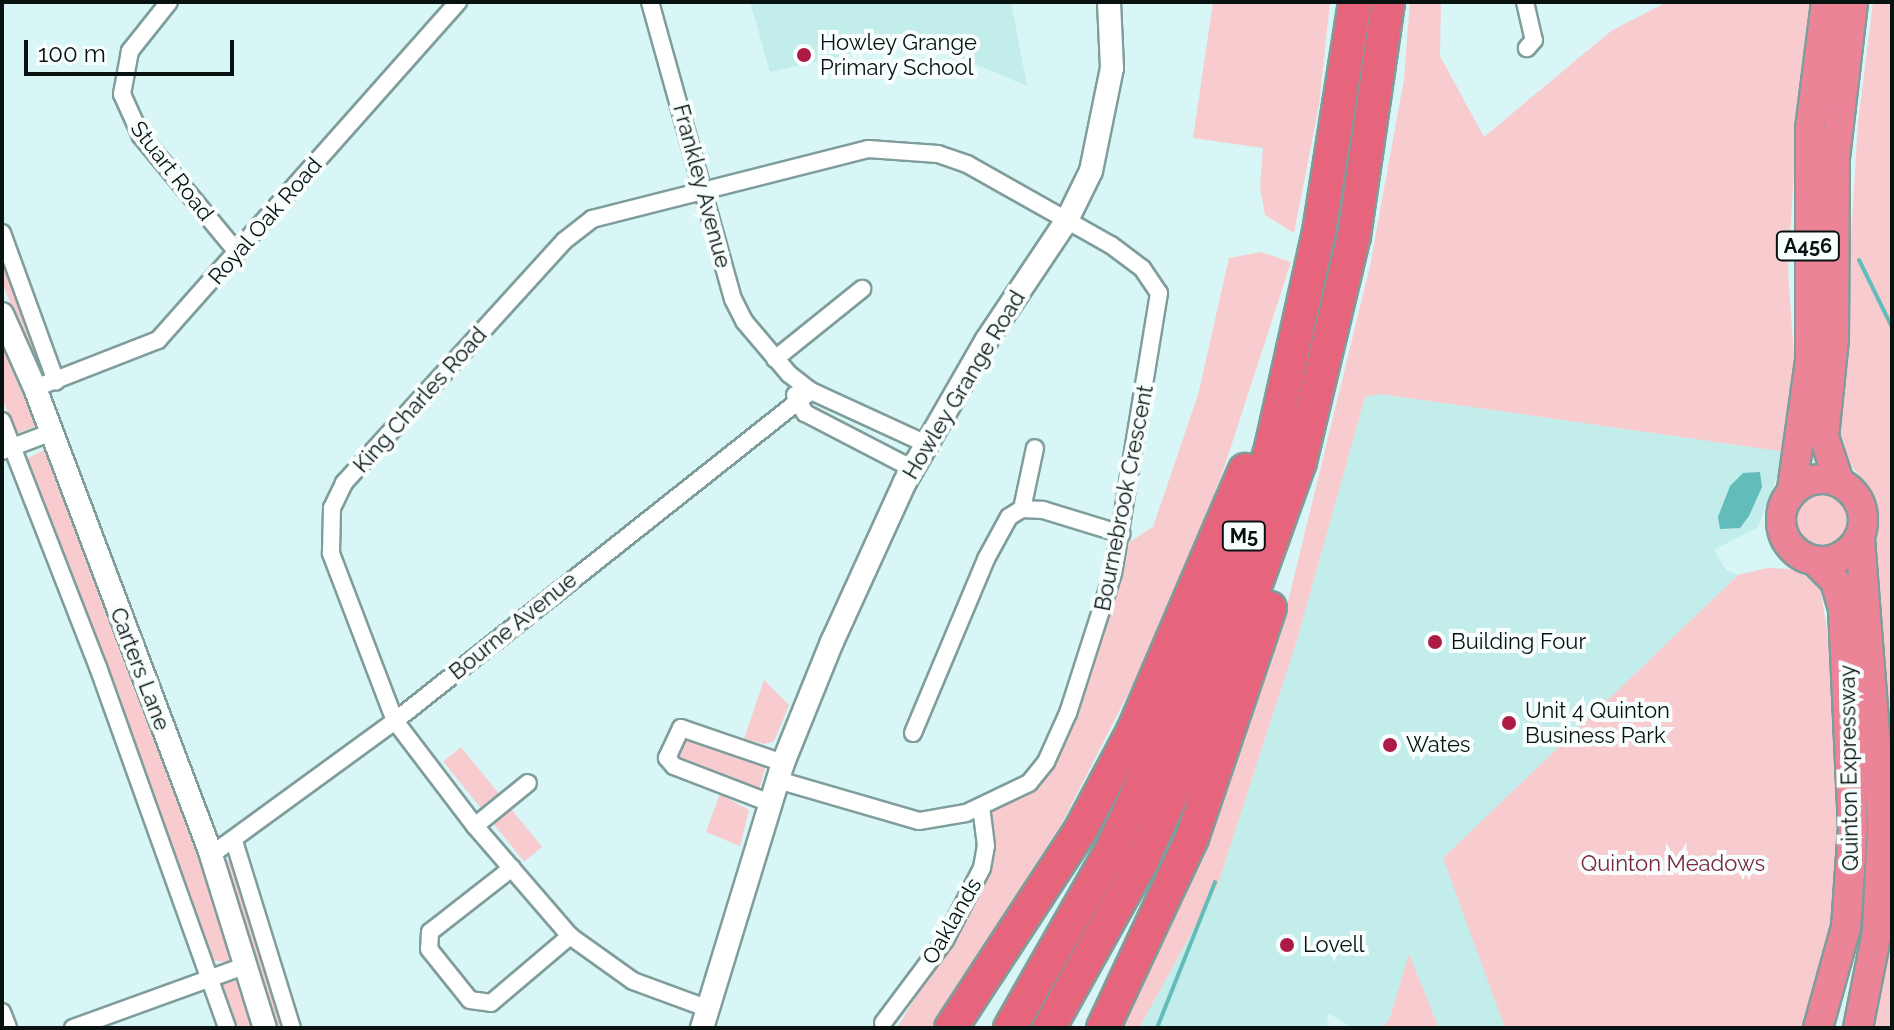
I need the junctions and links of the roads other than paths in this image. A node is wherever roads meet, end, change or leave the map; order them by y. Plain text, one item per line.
1 (169, 2) edge
2 (458, 2) edge
3 (650, 2) edge
4 (1109, 2) edge
5 (1355, 2) edge
6 (1388, 2) edge
7 (1525, 2) edge
8 (1826, 2) edge
9 (1853, 2) edge
10 (1527, 48) dead end
11 (703, 187) junction
12 (1067, 220) junction
13 (2, 233) edge
14 (237, 252) junction
15 (862, 289) dead end
16 (2, 314) edge
17 (1295, 349) junction
18 (775, 359) junction
19 (789, 374) junction
20 (46, 384) junction
21 (811, 391) junction
22 (798, 403) junction
23 (2, 421) edge
24 (52, 432) junction
25 (926, 444) junction
26 (7, 448) edge
27 (1035, 448) dead end
28 (1300, 462) junction
29 (913, 469) junction
30 (1839, 482) junction
31 (1792, 489) junction
32 (1022, 509) junction
33 (1121, 534) junction
34 (1860, 541) junction
35 (1816, 562) junction
36 (395, 721) junction
37 (913, 733) dead end
38 (780, 772) junction
39 (528, 783) dead end
40 (770, 803) junction
41 (981, 806) junction
42 (475, 826) junction
43 (234, 841) junction
44 (211, 855) junction
45 (512, 868) junction
46 (570, 936) junction
47 (247, 965) junction
48 (211, 976) junction
49 (2, 1012) edge
50 (706, 1018) edge
51 (883, 1023) dead end
52 (8, 1028) edge
53 (73, 1028) edge
54 (227, 1028) edge
55 (265, 1028) edge
56 (292, 1028) edge
57 (951, 1028) edge
58 (1010, 1028) edge
59 (1049, 1028) edge
60 (1103, 1028) edge
61 (1818, 1028) edge
62 (1858, 1028) edge

1 - 14 street, Stuart Road
2 - 14 street, Royal Oak Road
3 - 11 street, Frankley Avenue
4 - 12 street, Howley Grange Road
5 - 17 highway, M5
6 - 28 highway, M5
7 - 10 street
8 - 31 highway, A456
9 - 30 highway, A456
11 - 12 street, King Charles Road
11 - 18 street, Frankley Avenue
11 - 36 street, King Charles Road
12 - 25 street, Howley Grange Road
12 - 33 street, Bournebrook Crescent
13 - 20 street, Carters Lane
14 - 20 street, Royal Oak Road
15 - 18 street
16 - 20 street, Carters Lane
17 - 57 highway
17 - 58 highway, M5
18 - 19 street, Frankley Avenue
19 - 21 street, Frankley Avenue
19 - 22 street, Frankley Avenue
20 - 24 street, Carters Lane
21 - 22 street, Bourne Avenue
21 - 25 street, Frankley Avenue
22 - 29 street
22 - 36 street, Bourne Avenue
23 - 26 street, Carters Lane
24 - 26 street
24 - 44 street, Carters Lane
25 - 29 street, Howley Grange Road
26 - 48 street, Carters Lane
27 - 32 street
28 - 59 highway, M5
28 - 60 highway
29 - 38 street, Howley Grange Road
30 - 31 highway
30 - 34 highway
31 - 35 highway
32 - 33 street
32 - 37 street
33 - 41 street, Bournebrook Crescent
34 - 35 highway
34 - 62 highway, Quinton Expressway
35 - 61 highway, Quinton Expressway
36 - 42 street, King Charles Road
36 - 43 street, Bourne Avenue
38 - 40 street, Howley Grange Road
38 - 40 street
38 - 41 street, Bournebrook Crescent
39 - 42 street
40 - 50 street, Howley Grange Road
41 - 51 street, Oaklands
42 - 45 street, King Charles Road
43 - 44 street, Bourne Avenue
43 - 56 street
44 - 47 street, Carters Lane
45 - 46 street, King Charles Road
45 - 46 street
46 - 50 street, King Charles Road
47 - 48 street
47 - 55 street, Carters Lane
48 - 53 street
48 - 54 street, Carters Lane
49 - 52 street

